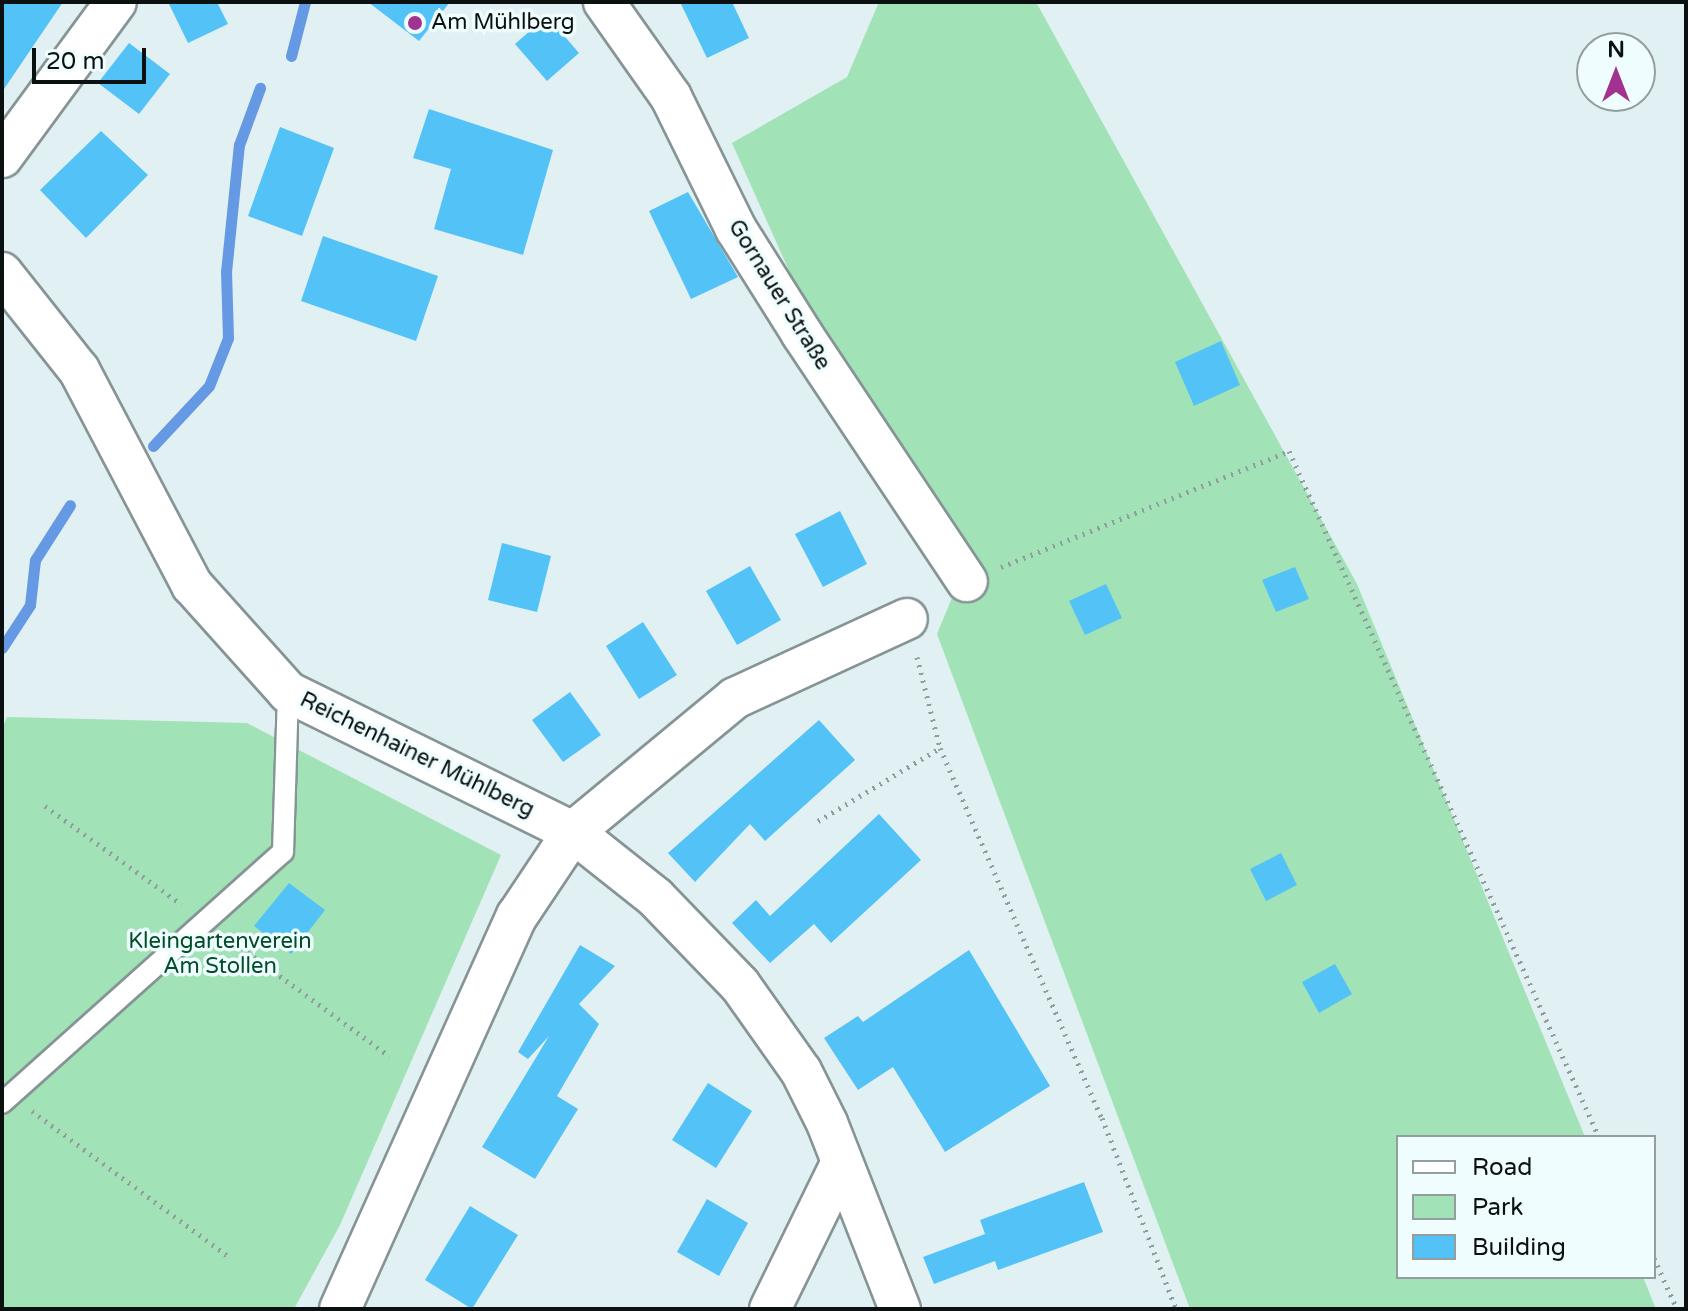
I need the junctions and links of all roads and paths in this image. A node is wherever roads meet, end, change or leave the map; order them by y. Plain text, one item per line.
1 (116, 2) edge
2 (604, 2) edge
3 (2, 157) edge
4 (2, 273) edge
5 (967, 581) joint
6 (907, 619) joint
7 (288, 692) junction
8 (940, 748) junction
9 (45, 806) dead end
10 (818, 821) dead end
11 (573, 832) junction
12 (206, 921) junction
13 (389, 1056) dead end
14 (6, 1099) edge
15 (1598, 1135) edge
16 (841, 1164) junction
17 (231, 1258) dead end
18 (1656, 1262) edge
19 (340, 1309) edge
20 (770, 1309) edge
21 (900, 1309) edge
22 (1176, 1309) edge
23 (1677, 1309) edge

1 - 3 street
2 - 5 street, Gornauer Straße
4 - 7 street, Reichenhainer Mühlberg
5 - 15 path
6 - 8 path
6 - 11 street
7 - 11 street, Reichenhainer Mühlberg
7 - 12 lane
8 - 10 path
8 - 22 path
9 - 12 path
11 - 16 street, Reichenhainer Mühlberg
11 - 19 street
12 - 13 path
12 - 14 lane
14 - 17 path
16 - 20 street
16 - 21 street, Reichenhainer Mühlberg
18 - 23 path

